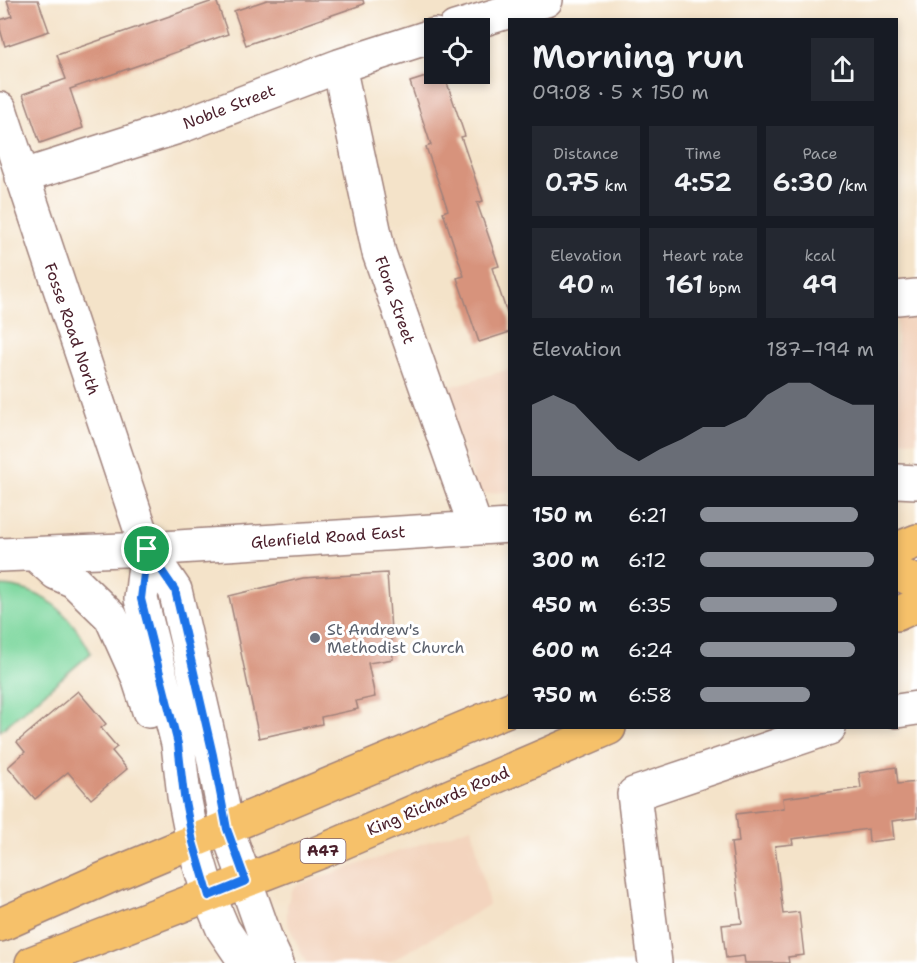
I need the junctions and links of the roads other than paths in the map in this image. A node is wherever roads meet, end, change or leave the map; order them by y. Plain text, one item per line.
1 (536, 3) edge
2 (487, 18) edge
3 (424, 39) edge
4 (339, 66) junction
5 (0, 110) edge
6 (21, 177) junction
7 (917, 296) edge
8 (898, 298) edge
9 (898, 481) edge
10 (917, 482) edge
11 (508, 526) edge
12 (476, 528) junction
13 (917, 541) edge
14 (147, 549) junction
15 (898, 549) edge
16 (35, 554) junction
17 (0, 555) edge
18 (898, 573) edge
19 (917, 582) edge
20 (917, 605) edge
21 (898, 614) edge
22 (917, 708) edge
23 (508, 711) edge
24 (898, 711) edge
25 (607, 729) edge
26 (826, 729) edge
27 (184, 796) junction
28 (227, 829) junction
29 (193, 842) junction
30 (246, 881) junction
31 (209, 896) junction
32 (0, 925) edge
33 (32, 963) edge
34 (246, 963) edge
35 (278, 963) edge
36 (655, 963) edge

1 - 2 street
3 - 4 street, Noble Street
4 - 6 street, Noble Street
4 - 12 street, Flora Street
5 - 6 street, Fosse Road North
6 - 14 street, Fosse Road North
7 - 8 street
9 - 10 street
11 - 12 street, Glenfield Road East
12 - 14 street, Glenfield Road East
13 - 15 main road
14 - 16 street, Glenfield Road East
14 - 27 street
14 - 28 street
16 - 17 street, Glenfield Road East
16 - 27 street
18 - 19 main road
20 - 21 main road
22 - 24 street
23 - 28 main road
25 - 30 main road, King Richards Road / A47
26 - 36 street
27 - 29 street
28 - 29 main road
28 - 30 street
29 - 31 street
29 - 32 main road
30 - 31 main road, King Richards Road / A47
30 - 35 street
31 - 33 main road, King Richards Road / A47
31 - 34 street

